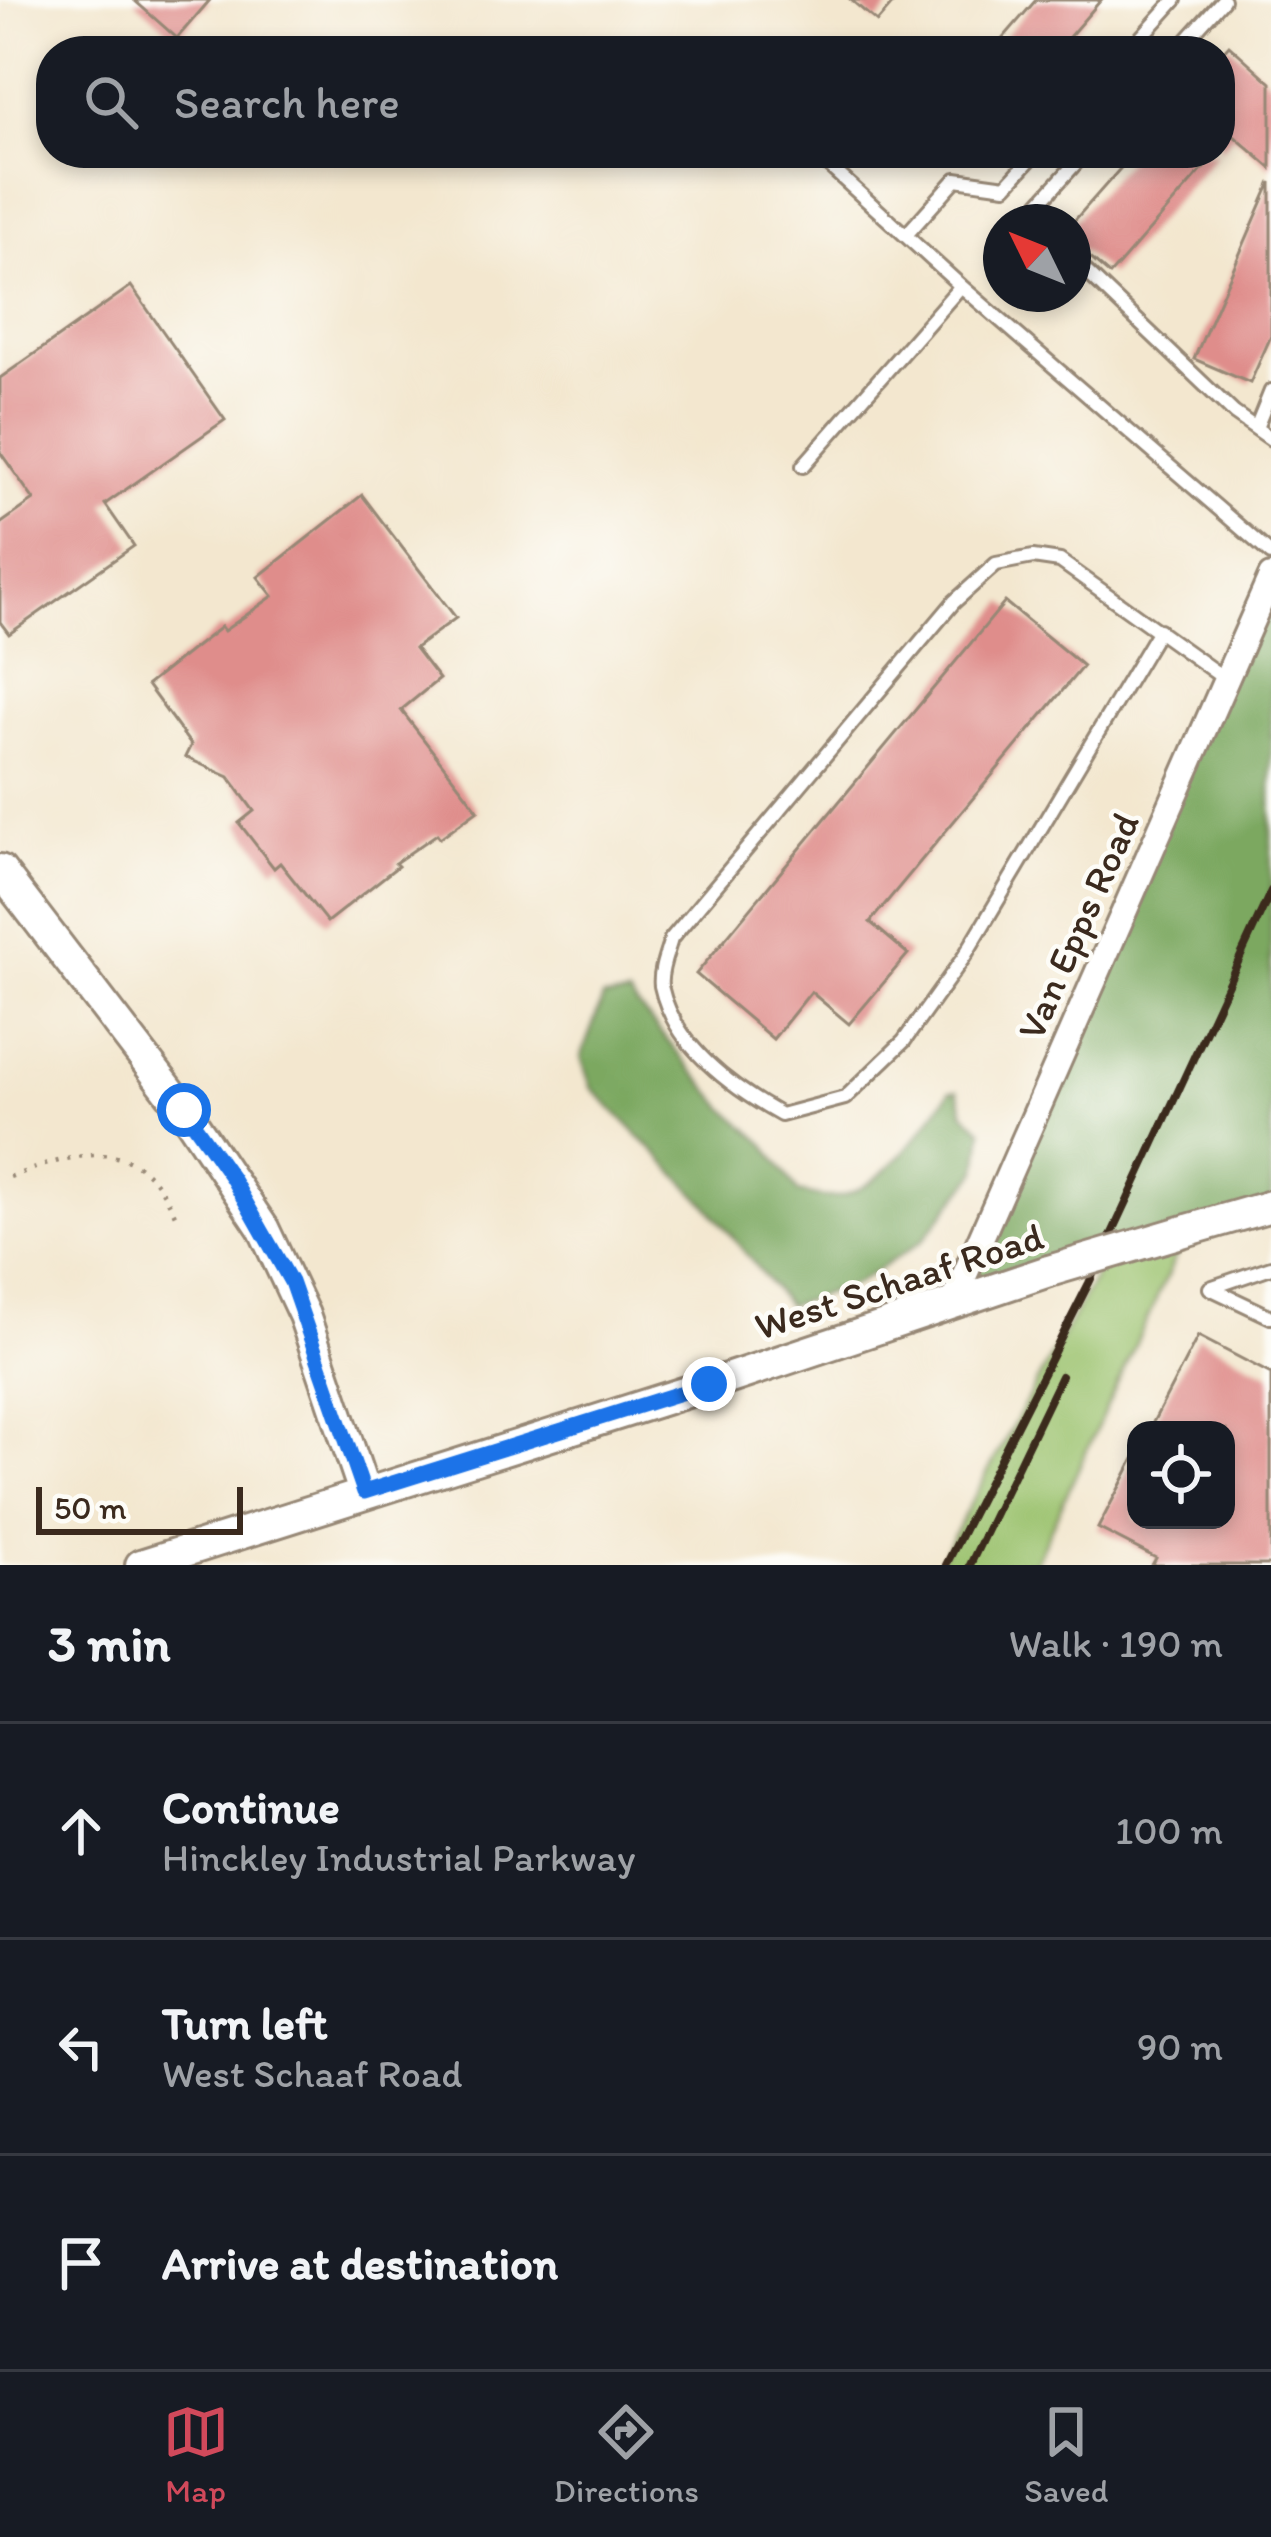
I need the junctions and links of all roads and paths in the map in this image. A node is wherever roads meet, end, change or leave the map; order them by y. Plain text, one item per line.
1 (1175, 0) edge
2 (1222, 0) edge
3 (1143, 36) edge
4 (1190, 36) edge
5 (831, 168) edge
6 (1022, 168) edge
7 (1072, 168) edge
8 (1040, 204) edge
9 (905, 235) junction
10 (1091, 276) edge
11 (962, 286) junction
12 (1271, 391) edge
13 (1256, 428) junction
14 (1271, 439) edge
15 (802, 466) dead end
16 (1271, 554) edge
17 (1271, 577) edge
18 (1159, 630) junction
19 (1226, 679) junction
20 (0, 870) edge
21 (10, 1177) dead end
22 (1271, 1206) edge
23 (178, 1222) dead end
24 (1271, 1267) edge
25 (952, 1304) junction
26 (1271, 1317) edge
27 (364, 1492) junction
28 (141, 1565) edge

1 - 3 lane
2 - 4 lane
5 - 9 lane
6 - 9 lane
7 - 8 lane
9 - 11 lane
10 - 13 lane
11 - 15 lane
11 - 16 lane
12 - 13 lane
13 - 14 lane
17 - 19 street, Van Epps Road
18 - 18 lane
18 - 19 lane
19 - 25 street, Van Epps Road
20 - 27 street
21 - 23 path
22 - 25 street, West Schaaf Road, bridge
24 - 26 lane
25 - 27 street, West Schaaf Road
27 - 28 street, West Schaaf Road

